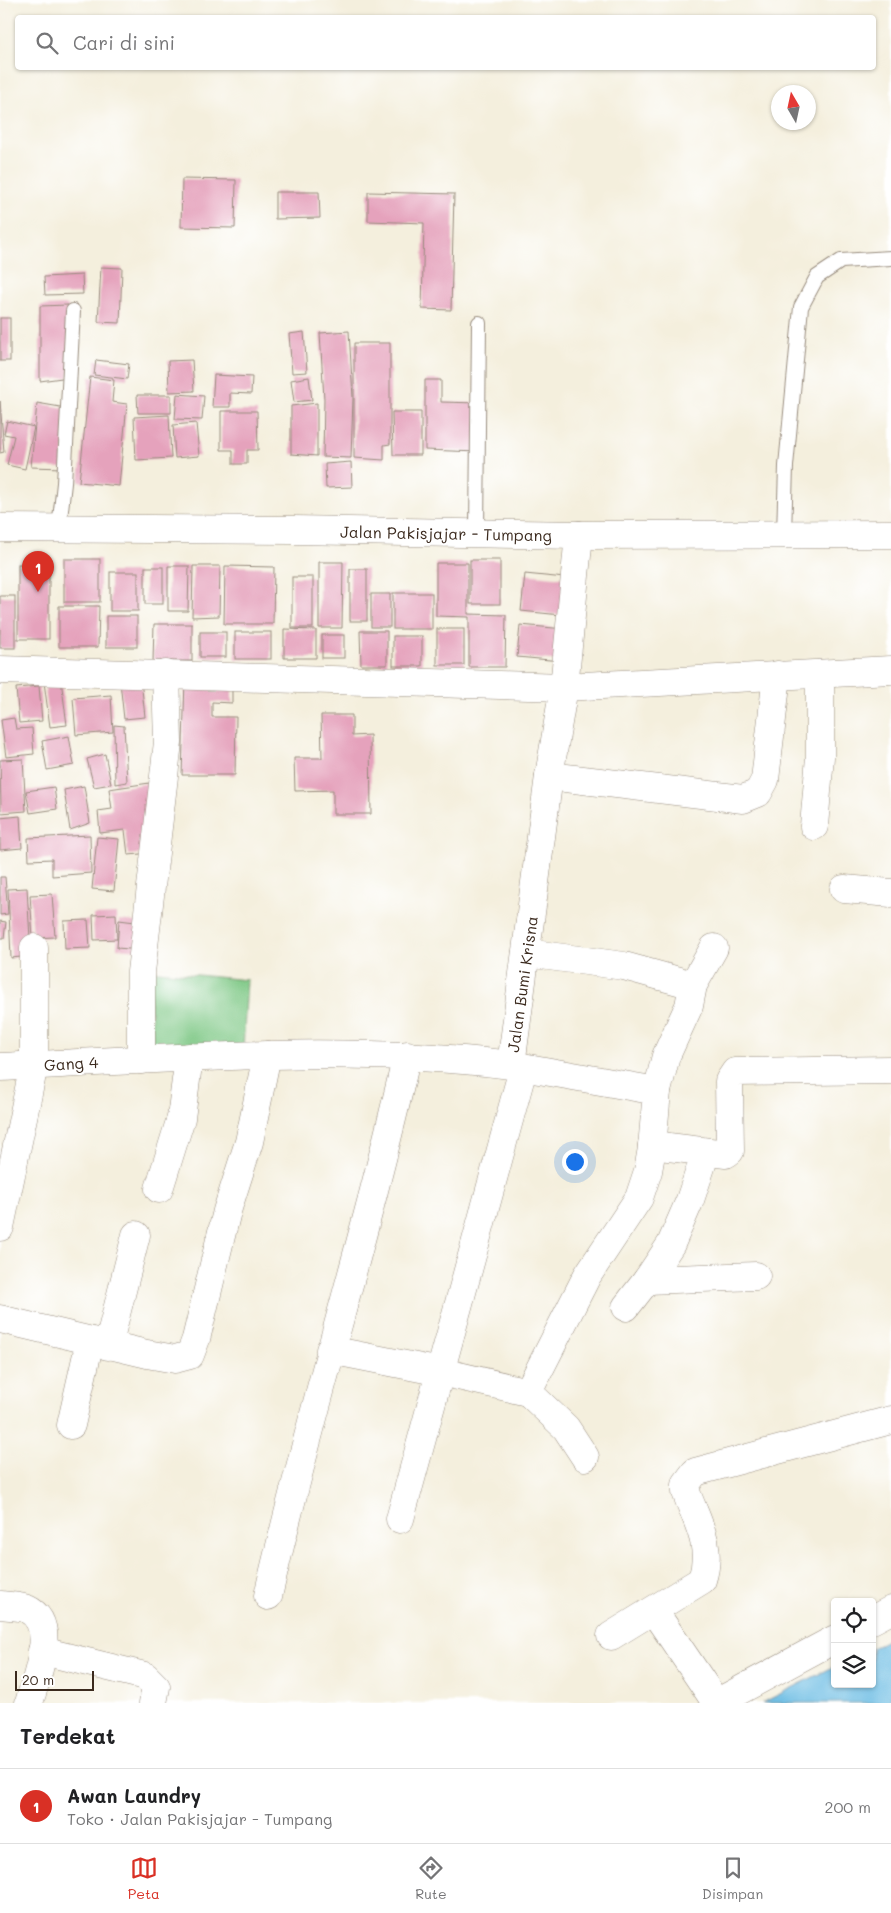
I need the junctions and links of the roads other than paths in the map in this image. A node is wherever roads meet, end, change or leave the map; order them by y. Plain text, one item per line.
1 (891, 258) edge
2 (73, 311) dead end
3 (479, 323) dead end
4 (0, 528) edge
5 (59, 528) junction
6 (477, 533) junction
7 (891, 534) edge
8 (579, 535) junction
9 (784, 535) junction
10 (0, 670) edge
11 (891, 670) edge
12 (166, 674) junction
13 (820, 674) junction
14 (777, 675) junction
15 (564, 687) junction
16 (549, 776) junction
17 (814, 826) dead end
18 (844, 889) dead end
19 (891, 893) edge
20 (34, 948) dead end
21 (714, 948) dead end
22 (526, 953) junction
23 (693, 986) junction
24 (267, 1055) junction
25 (406, 1055) junction
26 (189, 1057) junction
27 (141, 1060) junction
28 (34, 1065) junction
29 (0, 1067) edge
30 (517, 1067) junction
31 (891, 1070) edge
32 (657, 1091) junction
33 (652, 1145) junction
34 (706, 1152) junction
35 (159, 1189) dead end
36 (2, 1213) edge
37 (136, 1235) dead end
38 (756, 1276) dead end
39 (647, 1280) junction
40 (626, 1307) dead end
41 (0, 1319) edge
42 (99, 1344) junction
43 (330, 1350) junction
44 (441, 1372) junction
45 (528, 1392) junction
46 (891, 1420) edge
47 (71, 1425) dead end
48 (584, 1457) dead end
49 (400, 1519) dead end
50 (268, 1596) dead end
51 (0, 1606) edge
52 (891, 1610) edge
53 (654, 1612) junction
54 (876, 1618) edge
55 (611, 1636) dead end
56 (831, 1642) edge
57 (42, 1651) junction
58 (29, 1703) edge
59 (153, 1703) edge

1 - 9 lane
2 - 5 lane
3 - 6 lane
4 - 5 street, Jalan Pakisjajar - Tumpang
5 - 6 street, Jalan Pakisjajar - Tumpang
6 - 8 street, Jalan Pakisjajar - Tumpang
7 - 9 street, Jalan Pakisjajar - Tumpang
8 - 9 street, Jalan Pakisjajar - Tumpang
8 - 15 street, Jalan Bumi Krisna
10 - 12 street
11 - 13 street
12 - 15 street
12 - 27 street
13 - 14 street
13 - 17 street
14 - 15 street
14 - 16 street
15 - 16 street, Jalan Bumi Krisna
16 - 22 street, Jalan Bumi Krisna
18 - 19 street
20 - 28 street
21 - 23 street
22 - 23 street
22 - 30 street, Jalan Bumi Krisna
23 - 32 street
24 - 25 street, Jalan Bumi Krisna
24 - 26 street, Jalan Bumi Krisna
24 - 42 street
25 - 30 street, Jalan Bumi Krisna
25 - 43 street
26 - 27 street, Jalan Bumi Krisna
26 - 35 street
27 - 28 street, Gang 4
28 - 29 street, Gang 4
28 - 36 street
30 - 32 street
30 - 44 street
31 - 34 street
32 - 33 street
33 - 34 street
33 - 45 street
34 - 39 street
37 - 42 street
38 - 39 street
39 - 40 street
41 - 42 street
42 - 47 street
43 - 44 street
43 - 50 street
44 - 45 street
44 - 49 street
45 - 48 street
46 - 53 street
51 - 57 street
52 - 54 street
53 - 55 street
53 - 56 street
57 - 58 street
57 - 59 street

